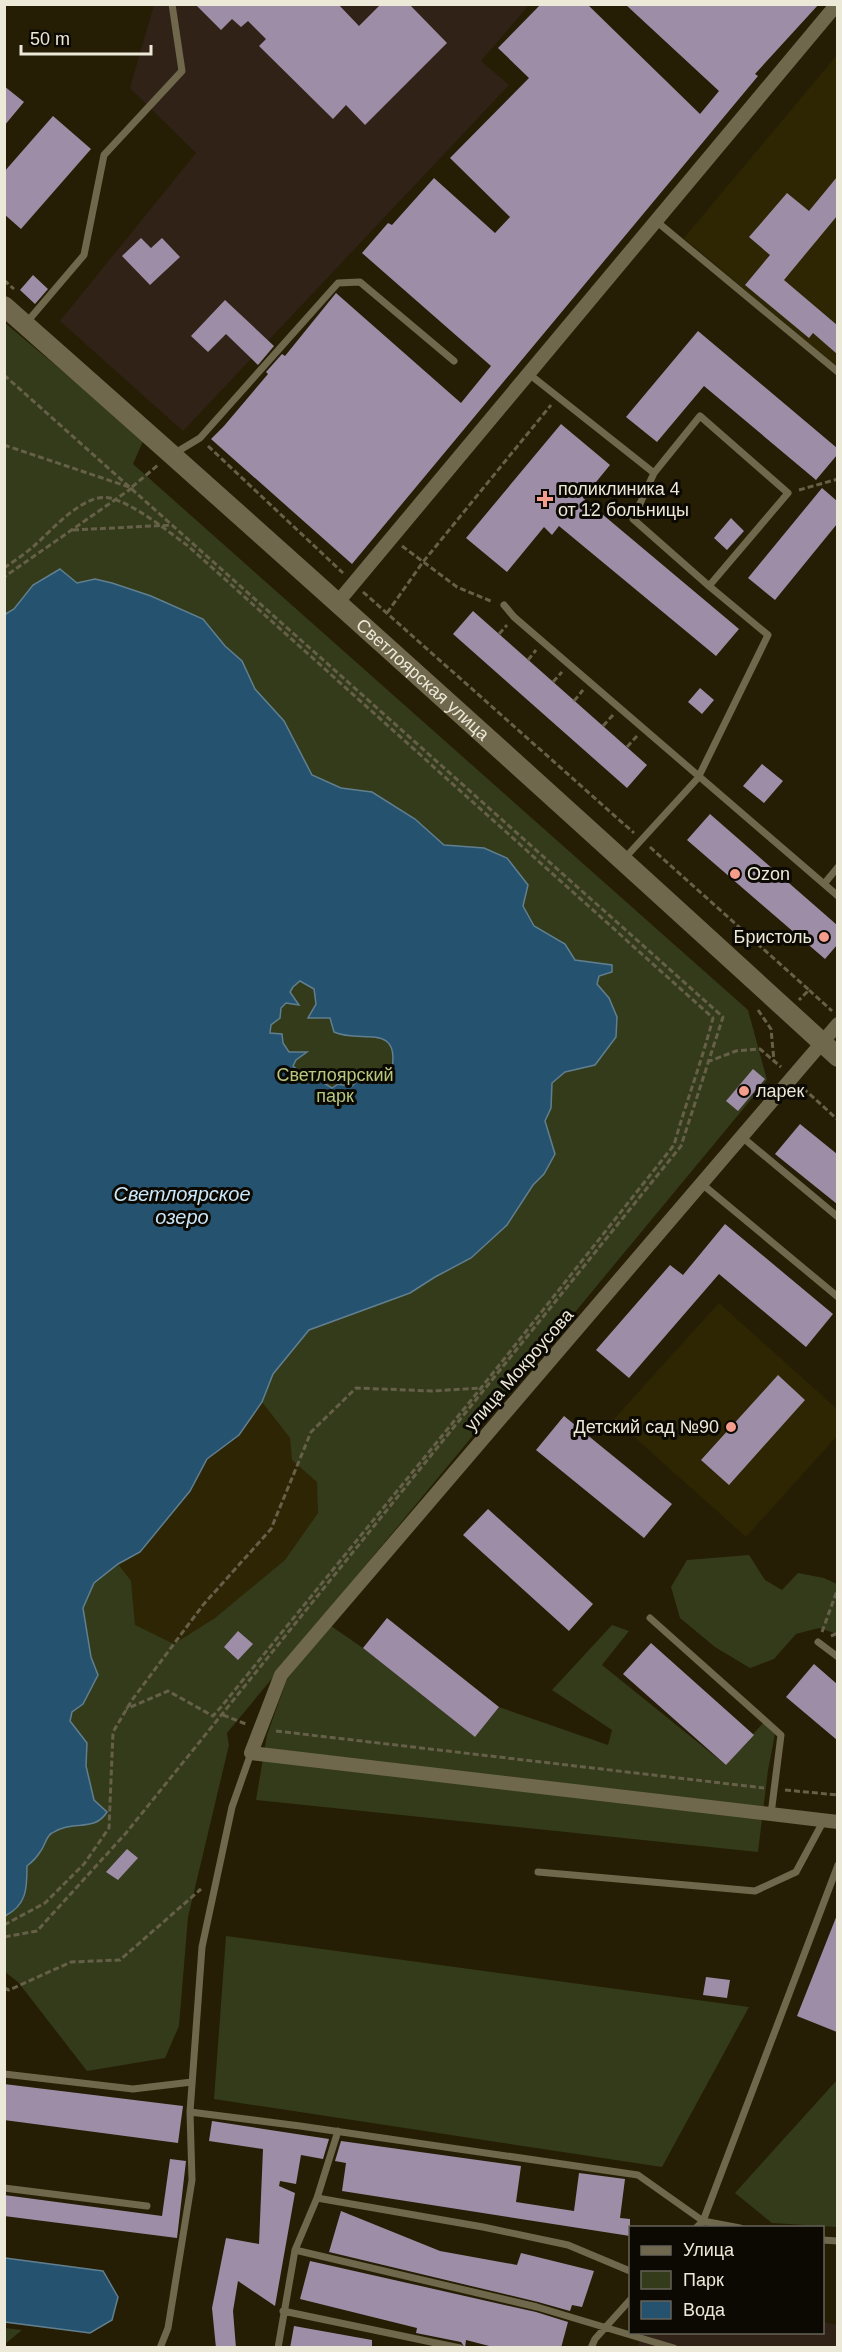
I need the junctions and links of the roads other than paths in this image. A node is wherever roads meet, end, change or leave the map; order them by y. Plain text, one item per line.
1 (172, 4) edge
2 (837, 4) edge
3 (656, 221) junction
4 (4, 306) edge
5 (25, 324) junction
6 (454, 361) dead end
7 (837, 372) edge
8 (529, 374) junction
9 (165, 460) junction
10 (654, 473) junction
11 (709, 586) junction
12 (338, 602) junction
13 (504, 605) road end
14 (698, 778) junction
15 (623, 860) junction
16 (837, 867) edge
17 (824, 884) junction
18 (837, 896) edge
19 (837, 1024) edge
20 (822, 1043) junction
21 (837, 1057) edge
22 (742, 1137) junction
23 (702, 1184) junction
24 (837, 1217) edge
25 (837, 1297) edge
26 (650, 1618) dead end
27 (818, 1642) road end
28 (837, 1658) edge
29 (251, 1753) junction
30 (771, 1814) junction
31 (831, 1821) edge
32 (837, 1865) edge
33 (538, 1872) dead end
34 (4, 2074) edge
35 (192, 2082) junction
36 (190, 2112) junction
37 (338, 2131) junction
38 (4, 2188) edge
39 (318, 2198) junction
40 (147, 2206) dead end
41 (703, 2221) junction
42 (698, 2226) edge
43 (729, 2226) edge
44 (295, 2250) junction
45 (629, 2271) edge
46 (629, 2301) edge
47 (284, 2311) junction
48 (606, 2326) junction
49 (629, 2333) edge
50 (631, 2334) edge
51 (160, 2348) edge
52 (278, 2348) edge
53 (460, 2348) edge
54 (591, 2348) edge
55 (674, 2348) edge

1 - 5 lane
2 - 3 street
3 - 7 lane
3 - 8 street
4 - 5 main road, Светлоярская улица
5 - 9 main road, Светлоярская улица
6 - 9 lane
8 - 10 lane
8 - 12 street
9 - 12 main road, Светлоярская улица
10 - 11 lane
10 - 11 lane
11 - 14 lane
12 - 15 main road, Светлоярская улица
13 - 14 lane
14 - 15 lane
14 - 17 lane
15 - 20 main road, Светлоярская улица
16 - 17 lane
17 - 18 lane
19 - 20 street, улица Мокроусова
20 - 21 main road, Светлоярская улица
20 - 22 street, улица Мокроусова
22 - 23 street, улица Мокроусова
22 - 24 lane
23 - 25 lane
23 - 29 street, улица Мокроусова
26 - 30 lane
27 - 28 lane
29 - 30 street
29 - 35 lane
30 - 31 street
31 - 33 lane
32 - 41 lane
34 - 35 lane
35 - 36 lane
36 - 37 lane
36 - 51 lane
37 - 39 lane
37 - 41 lane
38 - 40 lane
39 - 44 lane
39 - 45 lane
41 - 42 lane
41 - 43 lane
44 - 47 lane
44 - 48 lane
46 - 48 lane
47 - 52 lane
47 - 53 lane
48 - 49 lane
48 - 54 lane
50 - 55 lane

